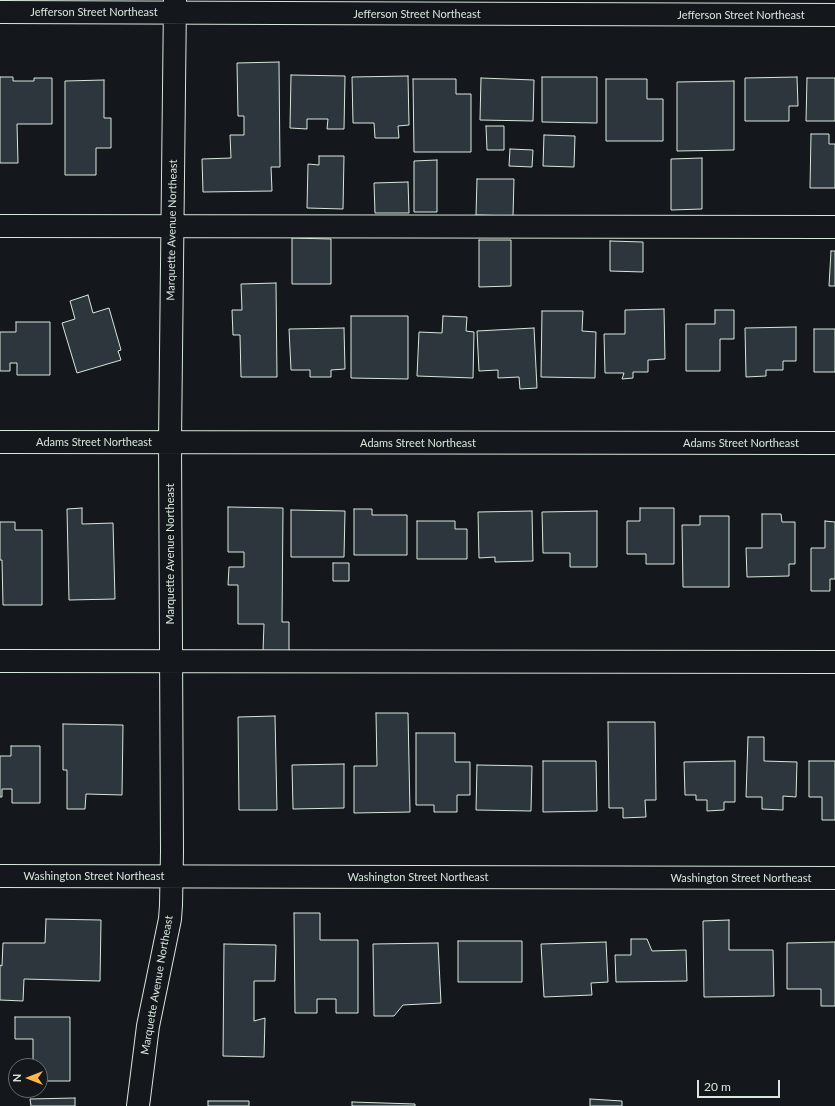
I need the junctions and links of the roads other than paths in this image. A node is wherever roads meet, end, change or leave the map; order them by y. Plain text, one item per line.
1 (175, 7) edge
2 (0, 12) edge
3 (835, 15) edge
4 (0, 226) edge
5 (172, 227) junction
6 (835, 227) edge
7 (0, 442) edge
8 (170, 442) junction
9 (835, 443) edge
10 (171, 660) junction
11 (0, 661) edge
12 (835, 662) edge
13 (0, 876) edge
14 (172, 876) junction
15 (835, 878) edge
16 (138, 1106) edge

1 - 2 street, Jefferson Street Northeast
1 - 3 street, Jefferson Street Northeast
1 - 5 street, Marquette Avenue Northeast
4 - 5 street
5 - 6 street
5 - 8 street, Marquette Avenue Northeast
7 - 8 street, Adams Street Northeast
8 - 9 street, Adams Street Northeast
8 - 10 street, Marquette Avenue Northeast
10 - 11 street
10 - 12 street
10 - 14 street, Marquette Avenue Northeast
13 - 14 street, Washington Street Northeast
14 - 15 street, Washington Street Northeast
14 - 16 street, Marquette Avenue Northeast

